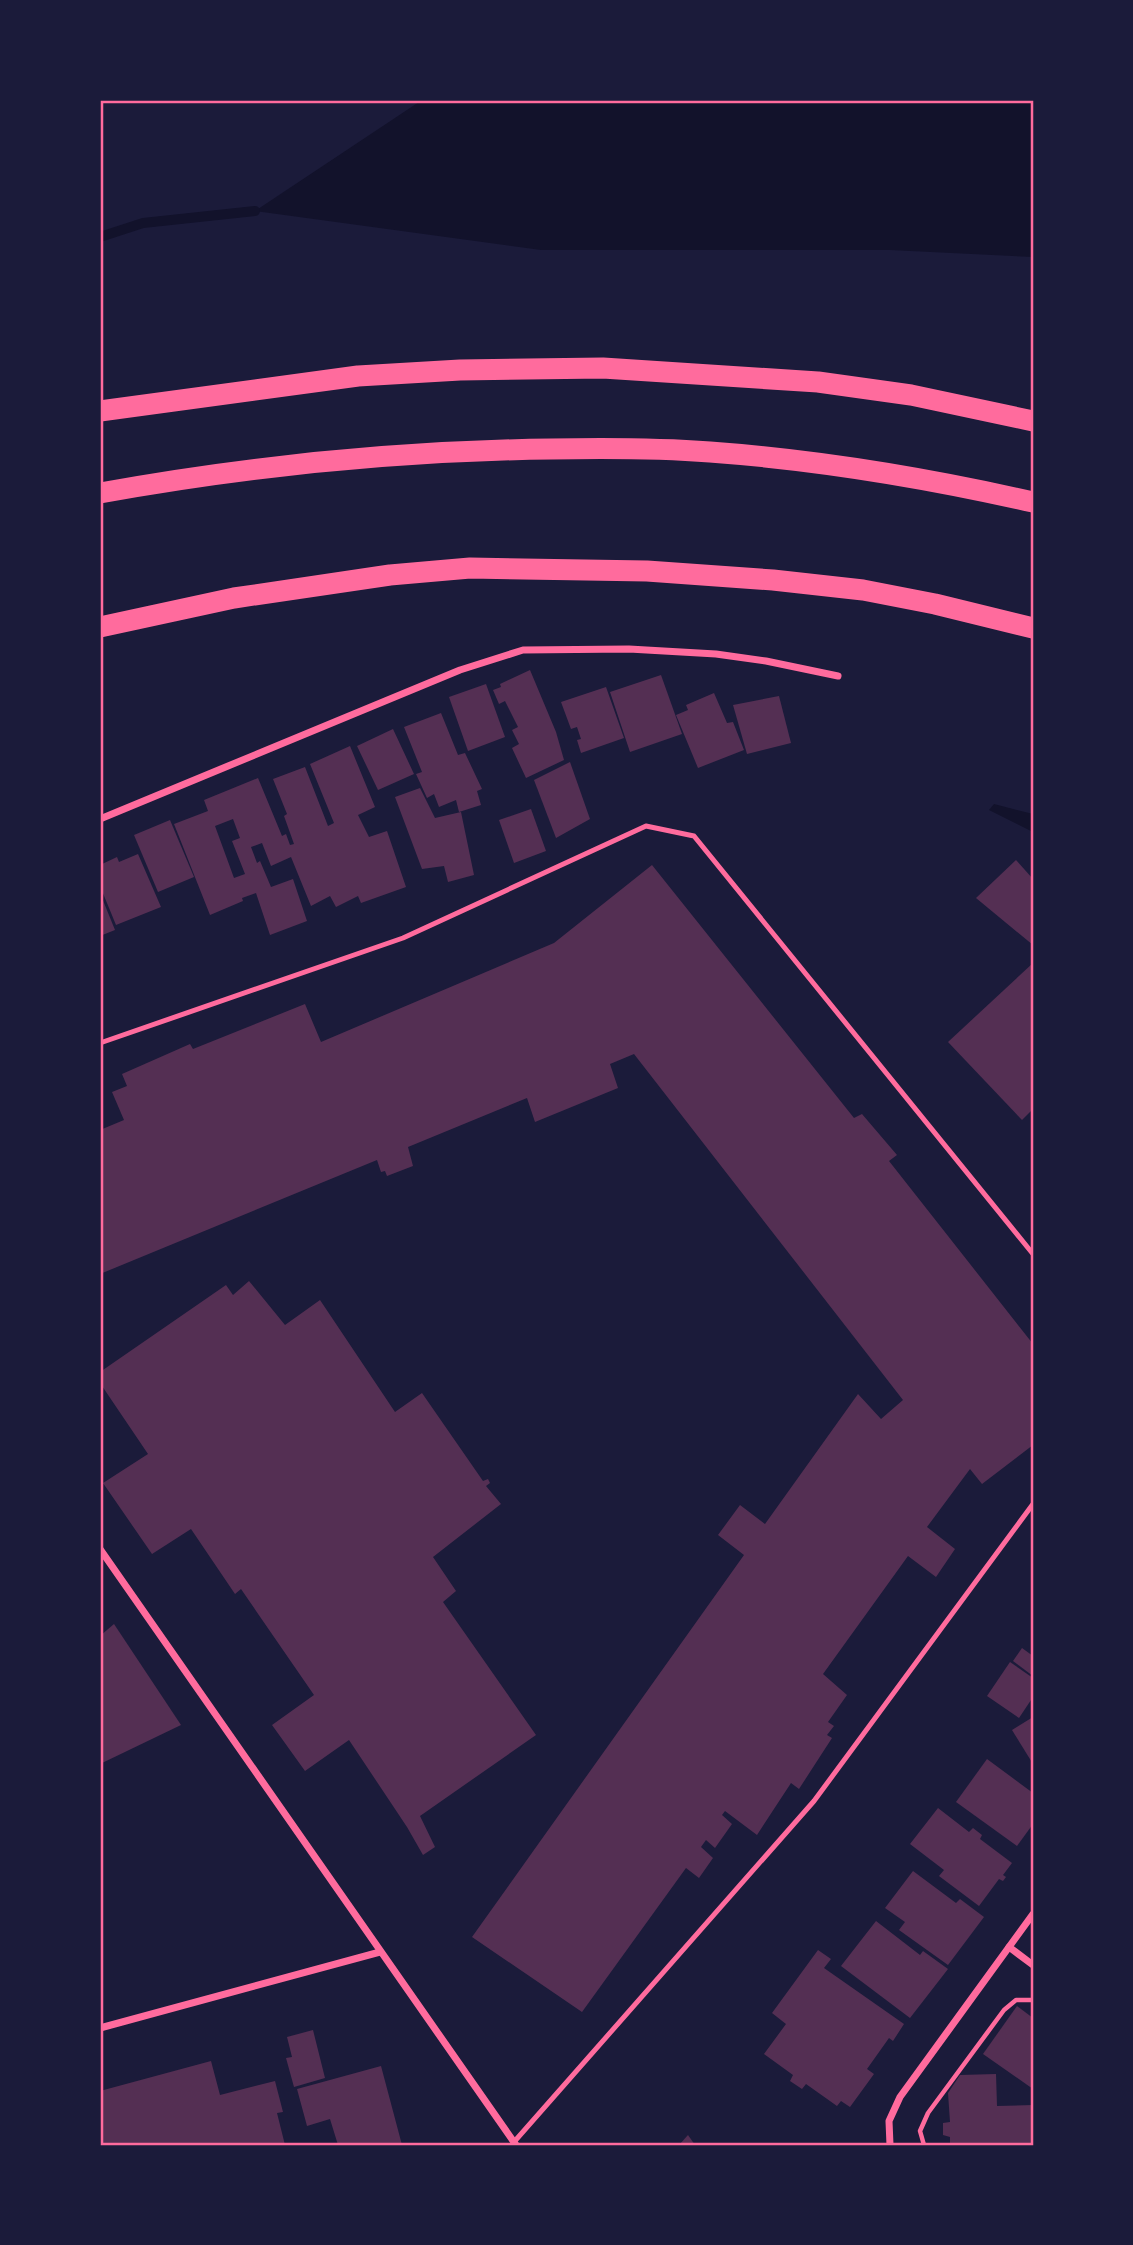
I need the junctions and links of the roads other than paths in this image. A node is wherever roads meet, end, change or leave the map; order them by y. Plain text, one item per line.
1 (100, 411) edge
2 (1033, 421) edge
3 (100, 493) edge
4 (1033, 502) edge
5 (100, 627) edge
6 (1033, 628) edge
7 (838, 677) dead end
8 (100, 819) edge
9 (100, 1043) edge
10 (1033, 1254) edge
11 (1033, 1504) edge
12 (100, 1549) edge
13 (1033, 1914) edge
14 (1009, 1947) junction
15 (380, 1952) junction
16 (1033, 1965) edge
17 (100, 2028) edge
18 (515, 2144) edge
19 (890, 2145) edge

1 - 2 highway
3 - 4 highway
5 - 6 highway
7 - 8 street
9 - 10 lane
11 - 18 lane
12 - 15 street
13 - 14 street
14 - 16 street
14 - 19 street
15 - 17 street
15 - 18 street

